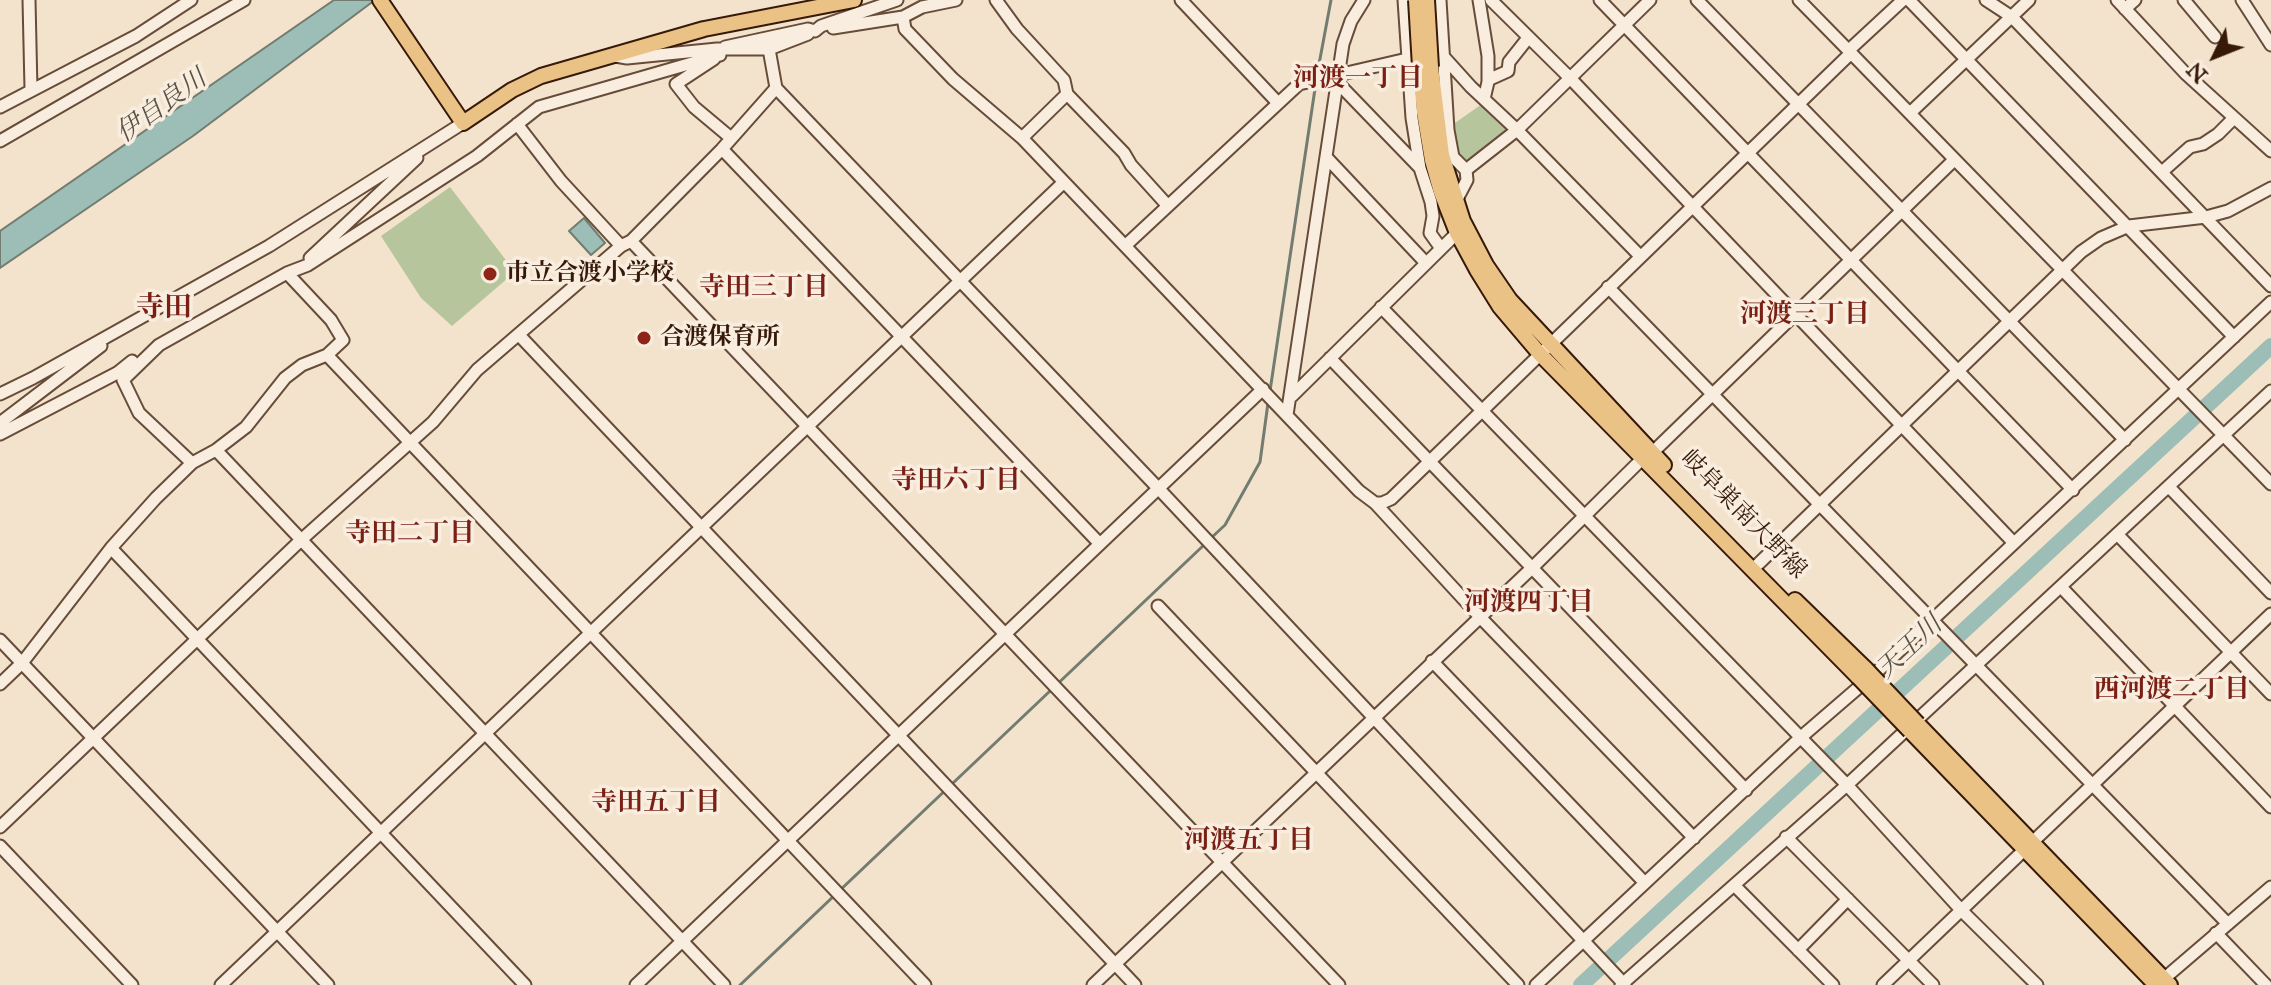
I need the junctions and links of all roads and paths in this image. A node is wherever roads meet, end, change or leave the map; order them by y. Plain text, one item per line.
1 (29, 0) edge
2 (191, 0) edge
3 (244, 0) edge
4 (380, 0) edge
5 (854, 0) edge
6 (897, 0) edge
7 (956, 0) edge
8 (996, 0) edge
9 (1181, 0) edge
10 (1364, 0) edge
11 (1404, 0) edge
12 (1416, 0) edge
13 (1427, 0) edge
14 (1440, 0) edge
15 (1479, 0) edge
16 (1491, 0) edge
17 (1600, 0) edge
18 (1650, 0) edge
19 (1697, 0) edge
20 (1799, 0) edge
21 (1906, 0) edge
22 (1986, 0) edge
23 (2029, 0) edge
24 (2135, 0) edge
25 (2184, 0) edge
26 (2242, 0) edge
27 (2121, 4) edge
28 (903, 17) junction
29 (2012, 17) junction
30 (1624, 25) junction
31 (815, 31) junction
32 (2215, 37) dead end
33 (1528, 38) junction
34 (2271, 45) edge
35 (769, 49) junction
36 (721, 51) junction
37 (1850, 52) junction
38 (610, 55) junction
39 (1443, 56) junction
40 (1967, 60) junction
41 (1419, 64) junction
42 (1334, 78) junction
43 (1570, 78) junction
44 (1488, 80) junction
45 (776, 88) junction
46 (31, 89) junction
47 (1067, 94) junction
48 (1484, 99) junction
49 (1278, 103) junction
50 (1798, 104) junction
51 (0, 107) edge
52 (1910, 113) junction
53 (460, 119) junction
54 (2233, 119) junction
55 (517, 124) junction
56 (1517, 130) junction
57 (731, 138) junction
58 (1022, 138) junction
59 (0, 141) edge
60 (427, 144) junction
61 (722, 149) junction
62 (2271, 151) edge
63 (1747, 153) junction
64 (1327, 158) junction
65 (1954, 160) junction
66 (1420, 168) junction
67 (2163, 171) junction
68 (1466, 175) junction
69 (1449, 179) junction
70 (1064, 182) junction
71 (2271, 188) edge
72 (1456, 201) junction
73 (1168, 206) junction
74 (1692, 206) junction
75 (1901, 210) junction
76 (2206, 217) junction
77 (2129, 226) junction
78 (1457, 233) junction
79 (626, 244) junction
80 (1126, 245) junction
81 (1440, 247) junction
82 (1640, 256) junction
83 (1850, 259) junction
84 (1425, 262) junction
85 (2063, 270) junction
86 (292, 271) junction
87 (961, 280) junction
88 (2271, 286) edge
89 (1608, 287) junction
90 (2271, 302) edge
91 (1381, 307) junction
92 (1793, 313) junction
93 (2010, 321) junction
94 (119, 329) junction
95 (519, 335) junction
96 (903, 336) junction
97 (2234, 337) junction
98 (159, 345) junction
99 (1544, 348) junction
100 (327, 355) junction
101 (1330, 358) junction
102 (1958, 372) junction
103 (1263, 390) junction
104 (2271, 391) edge
105 (1712, 392) junction
106 (2182, 392) junction
107 (0, 394) edge
108 (1291, 396) junction
109 (1482, 410) junction
110 (1284, 411) junction
111 (0, 423) edge
112 (1903, 426) junction
113 (808, 427) junction
114 (2219, 430) junction
115 (0, 434) edge
116 (2125, 440) junction
117 (410, 443) junction
118 (216, 450) junction
119 (1647, 455) junction
120 (1430, 461) junction
121 (192, 463) junction
122 (2271, 484) edge
123 (2169, 487) junction
124 (1158, 488) junction
125 (2073, 490) junction
126 (1375, 503) junction
127 (1821, 505) junction
128 (1585, 515) junction
129 (701, 527) junction
130 (2117, 534) junction
131 (301, 540) junction
132 (2013, 542) junction
133 (1100, 544) junction
134 (111, 548) junction
135 (1533, 567) junction
136 (1756, 567) junction
137 (2062, 588) junction
138 (2271, 593) edge
139 (1158, 606) dead end
140 (2271, 614) edge
141 (1480, 617) junction
142 (1935, 623) junction
143 (1005, 632) junction
144 (591, 633) junction
145 (196, 639) junction
146 (0, 640) edge
147 (2232, 653) junction
148 (1971, 660) junction
149 (1432, 661) junction
150 (22, 663) junction
151 (0, 684) edge
152 (2271, 694) edge
153 (2175, 707) junction
154 (1374, 717) junction
155 (485, 733) junction
156 (898, 734) junction
157 (93, 738) junction
158 (1804, 741) junction
159 (1316, 772) junction
160 (1843, 781) junction
161 (2093, 786) junction
162 (1746, 790) junction
163 (2271, 807) edge
164 (0, 827) edge
165 (381, 832) junction
166 (1786, 837) junction
167 (1694, 838) junction
168 (788, 839) junction
169 (0, 846) edge
170 (2029, 846) junction
171 (1222, 863) junction
172 (1645, 883) junction
173 (1735, 886) junction
174 (2271, 887) edge
175 (1848, 899) junction
176 (1962, 911) junction
177 (2228, 924) junction
178 (277, 931) junction
179 (2216, 933) junction
180 (682, 941) junction
181 (1587, 943) junction
182 (1798, 950) junction
183 (1908, 961) junction
184 (1115, 964) junction
185 (1621, 982) edge
186 (2162, 983) edge
187 (132, 985) edge
188 (221, 985) edge
189 (328, 985) edge
190 (525, 985) edge
191 (636, 985) edge
192 (724, 985) edge
193 (925, 985) edge
194 (1093, 985) edge
195 (1135, 985) edge
196 (1339, 985) edge
197 (1518, 985) edge
198 (1536, 985) edge
199 (1833, 985) edge
200 (1883, 985) edge
201 (1933, 985) edge
202 (2037, 985) edge
203 (2266, 985) edge

1 - 46 street
2 - 46 street
3 - 59 street
4 - 53 main road
5 - 38 main road
6 - 31 street
7 - 28 street
8 - 47 street
9 - 49 street
10 - 42 street
11 - 41 street
12 - 41 main road, 岐阜巣南大野線, bridge
13 - 41 main road, 岐阜巣南大野線, bridge
14 - 39 street
15 - 44 street
16 - 33 street
17 - 30 street
18 - 30 street
19 - 50 street
20 - 37 street
21 - 37 street
21 - 40 street
22 - 29 street
23 - 29 street
24 - 27 street
25 - 32 street
26 - 34 street
27 - 54 street
28 - 31 street
28 - 58 street
29 - 40 street
29 - 67 street
30 - 43 street
30 - 63 street
31 - 35 street
31 - 36 street
33 - 43 street
33 - 44 street
35 - 36 street
35 - 45 street
36 - 38 street
36 - 55 street
36 - 57 street
37 - 50 street
37 - 52 street
38 - 53 main road
39 - 41 street
39 - 48 street
39 - 68 street
40 - 52 street
40 - 77 street
41 - 42 street
41 - 66 street
41 - 69 main road, 岐阜巣南大野線
41 - 78 main road, 岐阜巣南大野線
42 - 49 street
42 - 64 street
42 - 66 street
43 - 56 street
43 - 74 street
44 - 48 street
45 - 57 street
45 - 87 street
46 - 51 street
47 - 58 street
47 - 73 street
48 - 56 street
49 - 73 street
50 - 63 street
50 - 75 street
52 - 65 street
53 - 60 street
54 - 62 street
54 - 67 street
55 - 79 street
55 - 86 street
56 - 68 street
56 - 82 street
57 - 61 street
58 - 70 street
60 - 86 street
60 - 94 street
61 - 79 street
61 - 96 street
63 - 74 street
63 - 83 street
64 - 84 street
64 - 108 street
65 - 75 street
65 - 85 street
66 - 81 street
67 - 76 street
68 - 69 street
68 - 72 street
69 - 72 main road, 岐阜巣南大野線
70 - 80 street
70 - 87 street
71 - 76 street
72 - 99 main road, 岐阜巣南大野線
73 - 80 street
74 - 82 street
74 - 92 street
75 - 83 street
75 - 93 street
76 - 77 street
76 - 88 street
77 - 85 street
77 - 97 street
78 - 81 street
78 - 99 main road, 岐阜巣南大野線
79 - 95 street
79 - 113 street
80 - 103 street
81 - 84 street
82 - 89 street
83 - 92 street
83 - 102 street
84 - 91 street
85 - 93 street
85 - 106 street
86 - 98 street
86 - 100 street
87 - 96 street
87 - 124 street
89 - 99 street
89 - 105 street
90 - 97 street
91 - 101 street
91 - 109 street
92 - 105 street
92 - 112 street
93 - 102 street
93 - 116 street
94 - 107 street
94 - 111 street
95 - 117 street
95 - 129 street
96 - 113 street
96 - 133 street
97 - 106 street
98 - 115 street
98 - 121 street
99 - 109 street
99 - 119 main road, 岐阜巣南大野線
100 - 117 street
100 - 118 street
101 - 108 street
101 - 120 street
102 - 112 street
102 - 125 street
103 - 110 street
103 - 124 street
104 - 114 street
105 - 119 street
105 - 127 street
106 - 114 street
106 - 116 street
108 - 110 street
109 - 120 street
109 - 128 street
110 - 126 street
112 - 127 street
112 - 132 street
113 - 129 street
113 - 143 street
114 - 122 street
114 - 123 street
116 - 125 street
117 - 131 street
117 - 144 street
118 - 121 street
118 - 131 street
119 - 128 street
119 - 136 main road, 岐阜巣南大野線
120 - 126 street
120 - 135 street
121 - 134 street
123 - 130 street
123 - 138 street
124 - 133 street
124 - 154 street
125 - 132 street
126 - 141 street
127 - 136 street
127 - 142 street
128 - 135 street
128 - 158 street
129 - 144 street
129 - 156 street
130 - 137 street
130 - 147 street
131 - 145 street
131 - 155 street
132 - 142 street
133 - 143 street
134 - 145 street
134 - 150 street
135 - 141 street
135 - 162 street
136 - 170 main road, 岐阜巣南大野線, bridge
137 - 148 street
137 - 153 street
139 - 159 street
140 - 147 street
141 - 149 street
141 - 167 street
142 - 148 street
142 - 158 street
143 - 156 street
143 - 171 street
144 - 155 street
144 - 168 street
145 - 157 street
145 - 165 street
146 - 150 street
147 - 152 street
147 - 153 street
148 - 160 street
148 - 161 street
149 - 154 street
149 - 172 street
150 - 151 street
150 - 157 street
153 - 161 street
153 - 163 street
154 - 159 street
154 - 181 street
155 - 165 street
155 - 180 street
156 - 168 street
156 - 184 street
157 - 164 street
157 - 178 street
158 - 160 street
158 - 162 street
159 - 171 street
159 - 197 street
160 - 166 street
160 - 176 street
161 - 170 street
161 - 177 street
162 - 167 street
165 - 178 street
165 - 190 street
166 - 173 street
166 - 175 street
167 - 172 street
168 - 180 street
168 - 193 street
169 - 187 street
170 - 176 street
170 - 186 main road, 岐阜巣南大野線
171 - 184 street
171 - 196 street
172 - 181 street
173 - 182 street
173 - 185 street
174 - 177 street
175 - 182 street
175 - 183 street
176 - 183 street
176 - 202 street
177 - 179 street
178 - 188 street
178 - 189 street
179 - 186 street
179 - 203 street
180 - 191 street
180 - 192 street
181 - 185 street
181 - 198 street
182 - 199 street
183 - 200 street
183 - 201 street
184 - 194 street
184 - 195 street

